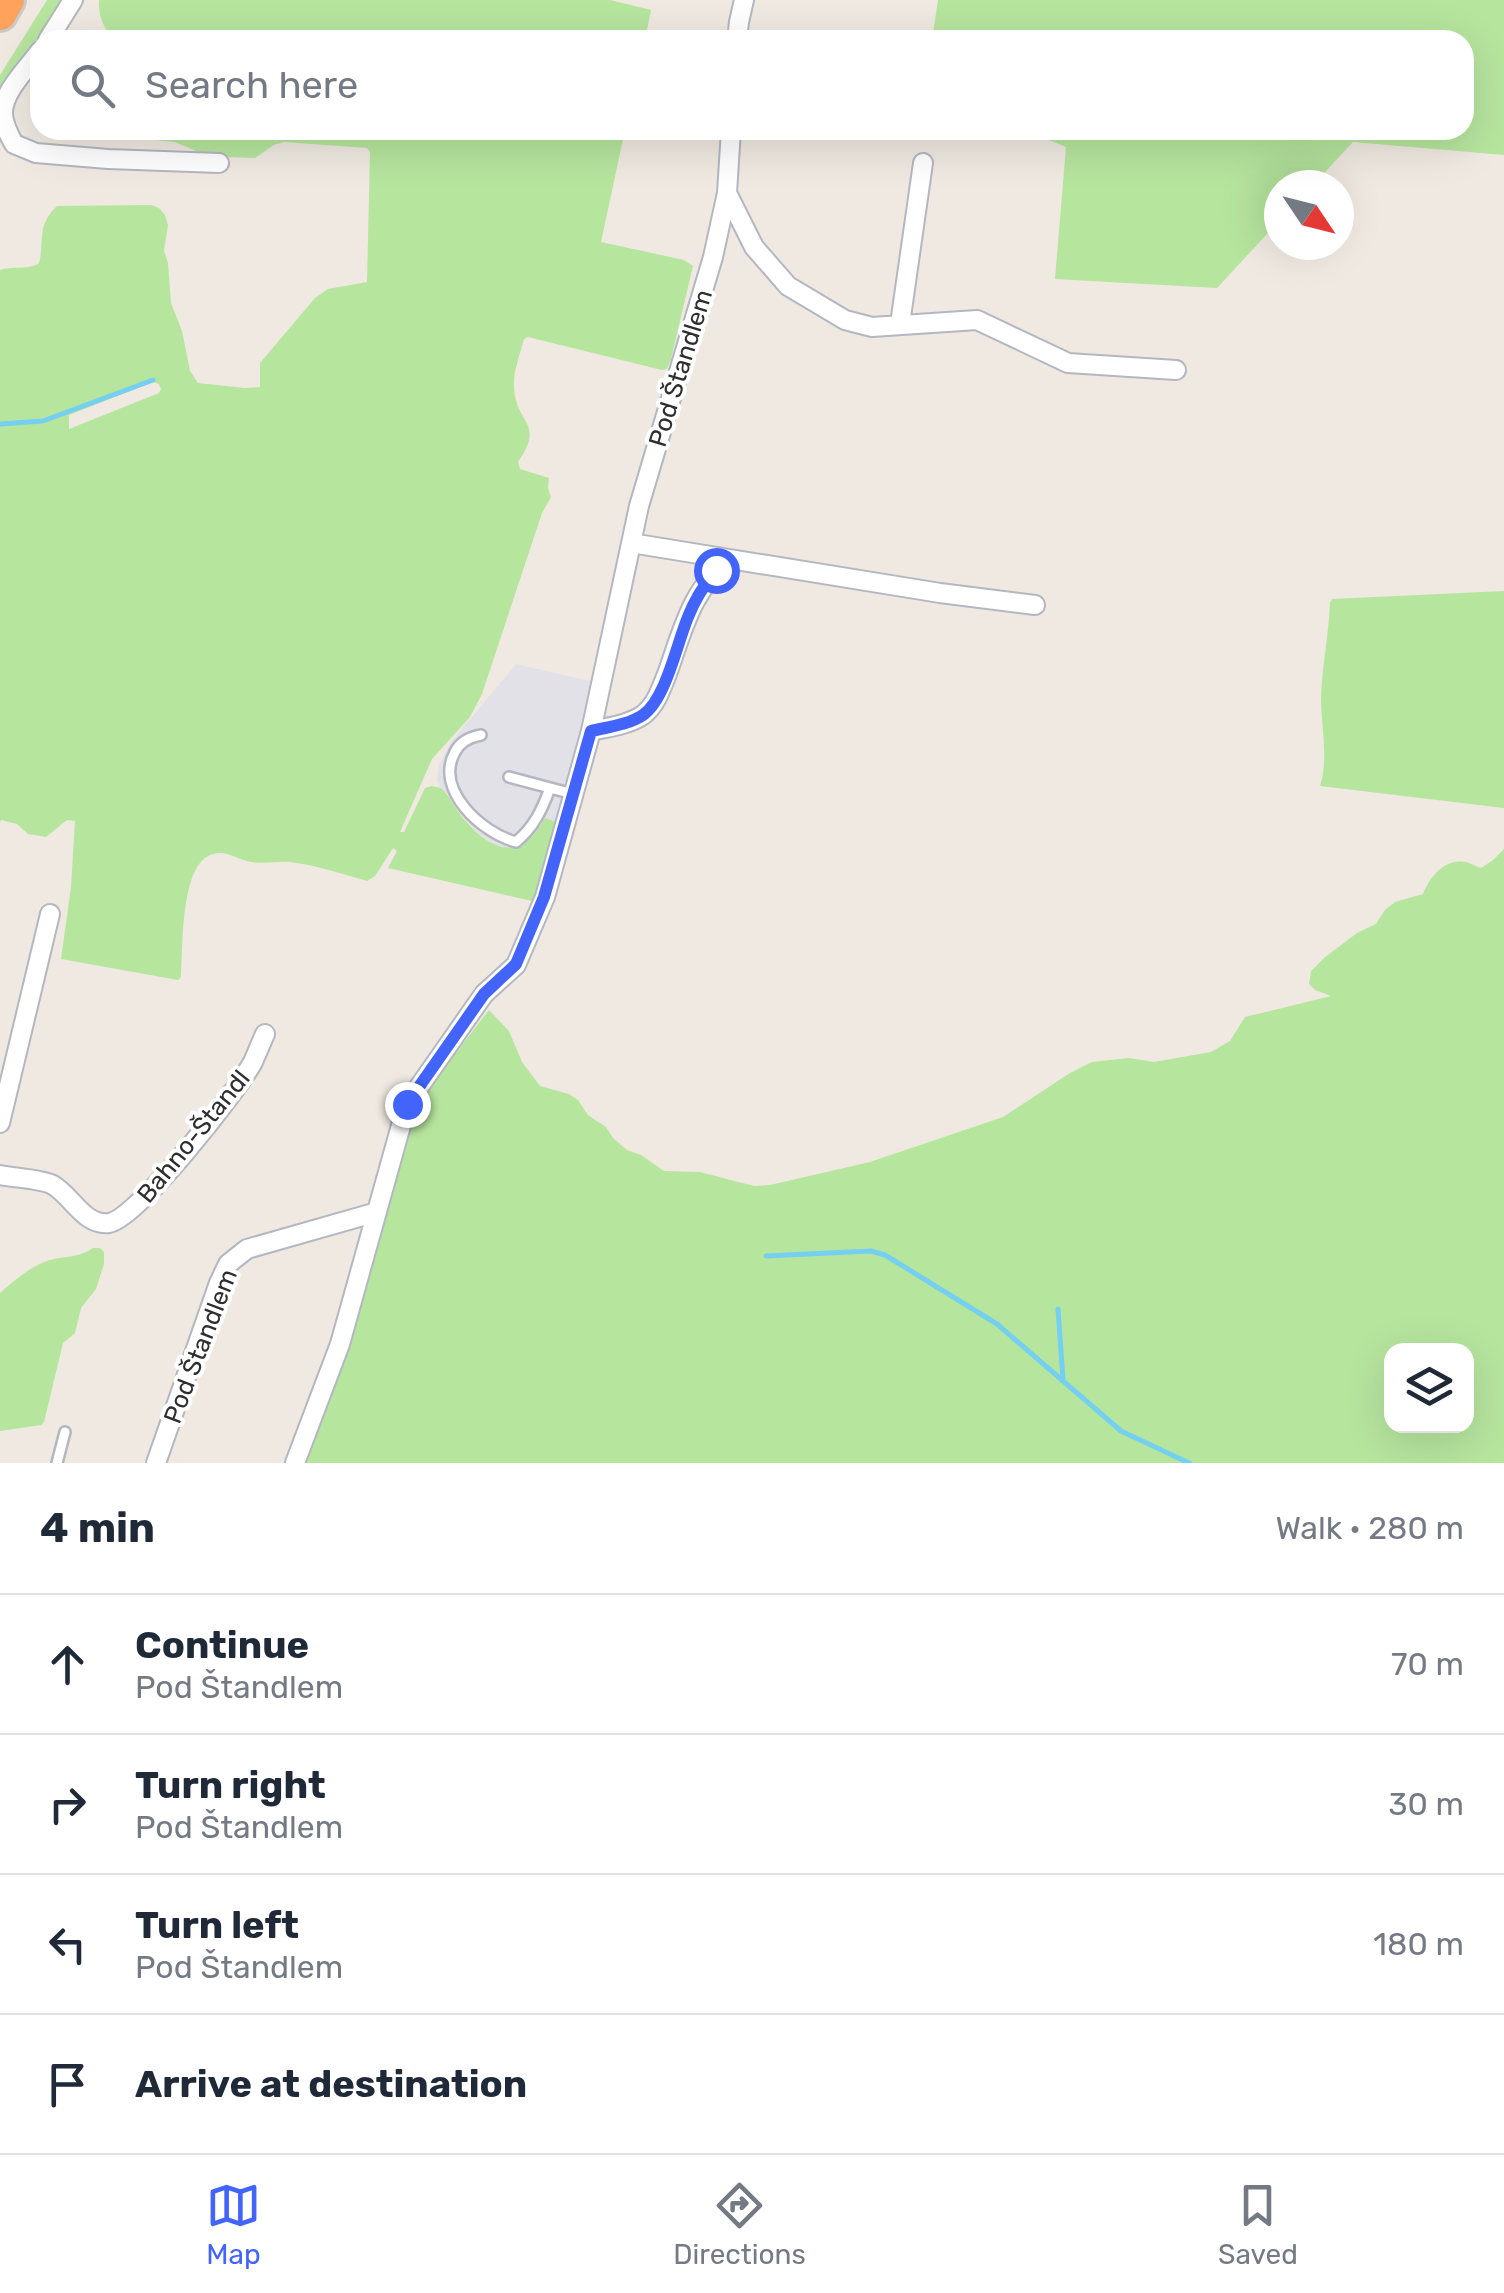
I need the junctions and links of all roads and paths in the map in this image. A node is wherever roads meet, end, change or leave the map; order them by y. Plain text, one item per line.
1 (8, 0) edge
2 (73, 0) edge
3 (744, 0) edge
4 (0, 14) edge
5 (54, 30) edge
6 (739, 30) edge
7 (30, 65) edge
8 (731, 140) edge
9 (220, 163) dead end
10 (924, 164) dead end
11 (727, 193) junction
12 (900, 324) junction
13 (1176, 370) dead end
14 (631, 543) junction
15 (732, 560) junction
16 (1035, 605) dead end
17 (591, 731) junction
18 (481, 735) dead end
19 (509, 777) dead end
20 (550, 788) junction
21 (573, 794) junction
22 (50, 914) dead end
23 (265, 1034) dead end
24 (0, 1123) edge
25 (0, 1176) edge
26 (377, 1212) junction
27 (65, 1432) dead end
28 (57, 1463) edge
29 (156, 1463) edge
30 (295, 1463) edge

1 - 4 highway
2 - 5 street
3 - 6 street
7 - 9 street
8 - 11 street, Pod Štandlem
10 - 12 street
11 - 12 street
11 - 14 street, Pod Štandlem
12 - 13 street
14 - 15 street
14 - 17 street, Pod Štandlem
15 - 16 street
15 - 17 street
17 - 21 street, Pod Štandlem
18 - 20 lane
19 - 20 lane
20 - 21 lane
21 - 26 street, Pod Štandlem
22 - 24 street
23 - 25 street, Bahno-Štandl
26 - 29 street, Pod Štandlem
26 - 30 street, Pod Štandlem
27 - 28 lane

